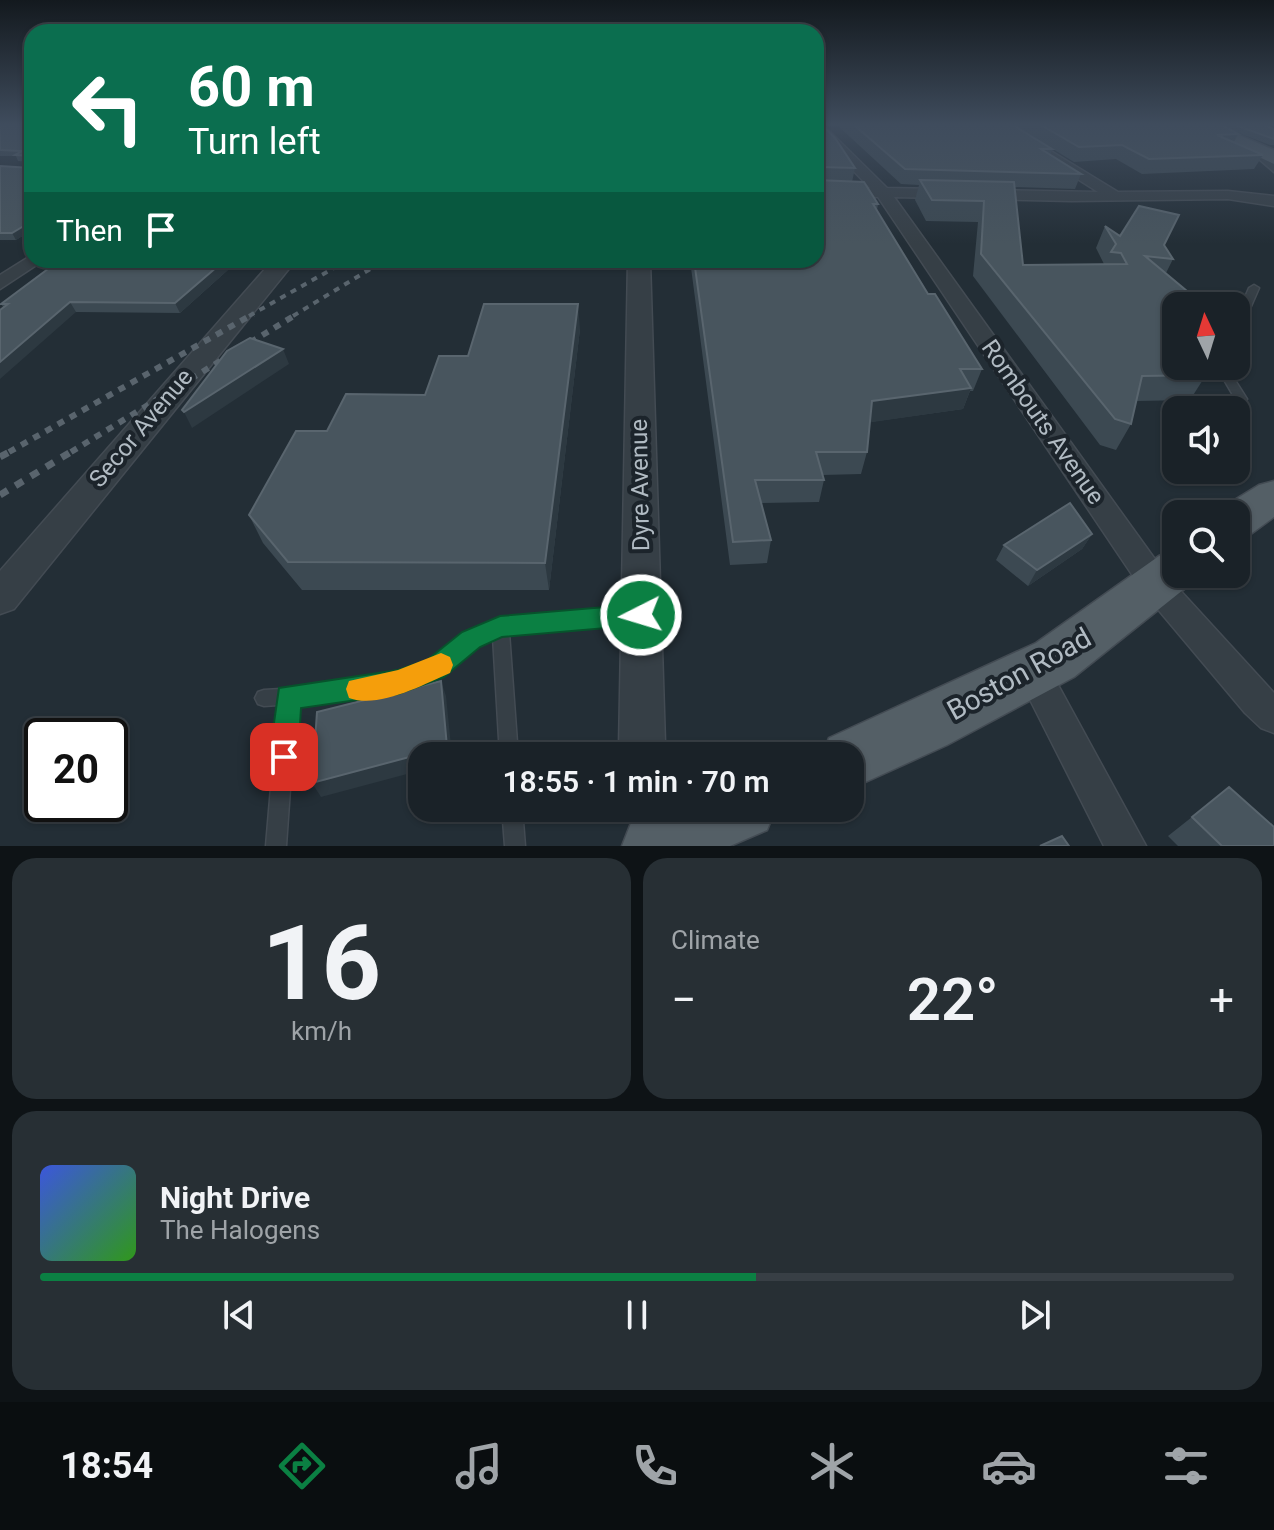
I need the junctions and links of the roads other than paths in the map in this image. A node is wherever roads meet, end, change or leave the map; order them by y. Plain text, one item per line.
1 (855, 164) edge
2 (1063, 164) edge
3 (824, 191) edge
4 (883, 193) junction
5 (1113, 195) junction
6 (1274, 201) edge
7 (24, 266) edge
8 (278, 268) edge
9 (639, 268) edge
10 (0, 283) edge
11 (1254, 288) dead end
12 (1250, 297) edge
13 (1274, 496) edge
14 (1250, 512) edge
15 (1162, 572) edge
16 (1162, 580) edge
17 (1174, 588) edge
18 (0, 598) edge
19 (641, 615) junction
20 (500, 626) junction
21 (1033, 672) junction
22 (288, 697) junction
23 (264, 698) dead end
24 (1274, 716) edge
25 (508, 742) edge
26 (642, 742) edge
27 (864, 752) edge
28 (513, 822) edge
29 (707, 822) edge
30 (677, 833) edge
31 (276, 846) edge
32 (515, 846) edge
33 (1126, 846) edge

1 - 4 street, Rombouts Avenue
2 - 5 street
3 - 4 street
4 - 5 street
4 - 15 street, Rombouts Avenue
5 - 6 street
7 - 10 street
8 - 18 street, Secor Avenue
9 - 19 street, Dyre Avenue
11 - 12 lane
13 - 14 main road
16 - 21 main road, Boston Road
17 - 24 street, Rombouts Avenue
19 - 20 lane
19 - 26 street, Dyre Avenue
20 - 22 lane
20 - 25 lane
21 - 27 main road, Boston Road
21 - 33 street
22 - 23 lane
22 - 31 lane
28 - 32 lane
29 - 30 main road

